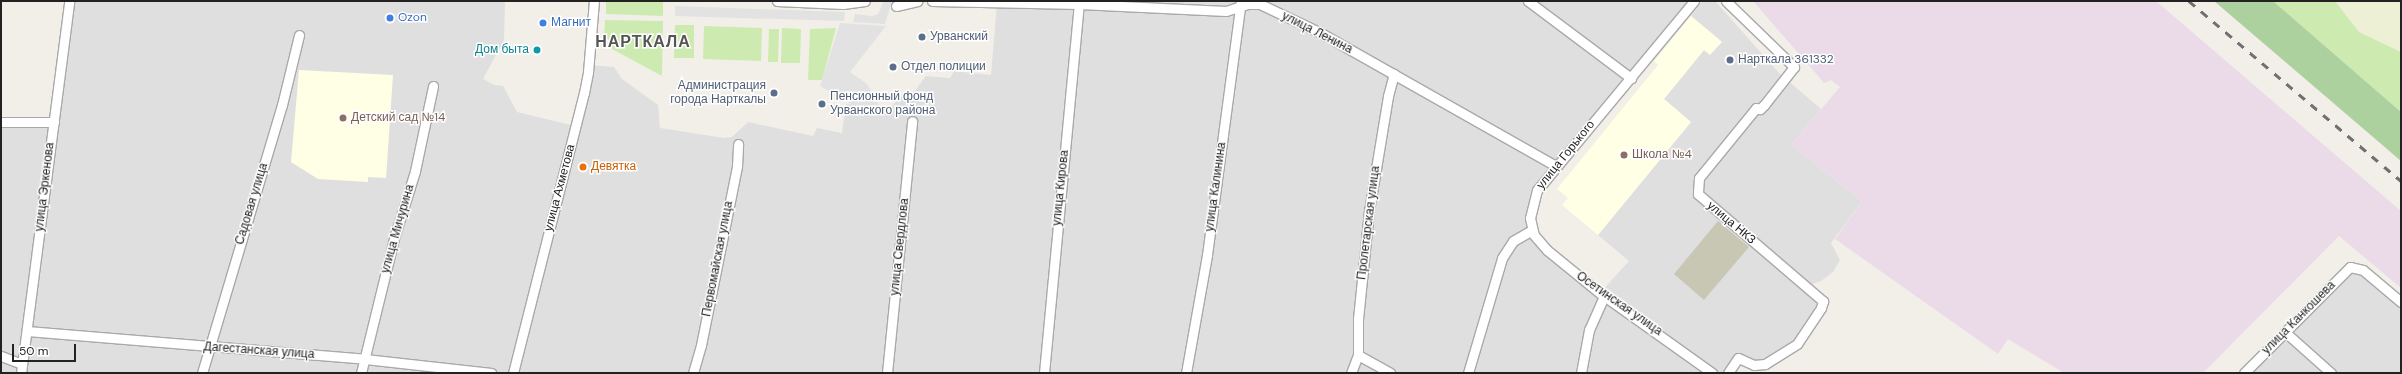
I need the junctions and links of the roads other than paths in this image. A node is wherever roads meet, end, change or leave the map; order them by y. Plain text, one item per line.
1 (70, 1) edge
2 (594, 1) edge
3 (777, 1) edge
4 (865, 1) edge
5 (917, 1) edge
6 (932, 1) edge
7 (1528, 1) edge
8 (1694, 1) edge
9 (1726, 1) edge
10 (1240, 3) edge
11 (1079, 4) junction
12 (896, 6) dead end
13 (299, 35) dead end
14 (1394, 74) junction
15 (1631, 78) junction
16 (433, 86) dead end
17 (912, 121) dead end
18 (1, 122) edge
19 (54, 122) junction
20 (738, 144) dead end
21 (1556, 166) junction
22 (1532, 230) junction
23 (1604, 296) junction
24 (2401, 302) edge
25 (27, 330) junction
26 (2285, 332) junction
27 (210, 347) junction
28 (1358, 355) junction
29 (1, 356) edge
30 (365, 360) junction
31 (22, 368) edge
32 (202, 373) edge
33 (361, 373) edge
34 (491, 373) edge
35 (513, 373) edge
36 (693, 373) edge
37 (887, 373) edge
38 (1044, 373) edge
39 (1186, 373) edge
40 (1351, 373) edge
41 (1390, 373) edge
42 (1468, 373) edge
43 (1581, 373) edge
44 (1712, 373) edge
45 (1728, 373) edge
46 (2244, 373) edge
47 (2331, 373) edge

1 - 19 street, улица Эркенова
2 - 35 street, улица Ахметова
3 - 4 street
5 - 12 street
6 - 11 street, улица Ленина
7 - 15 street
8 - 15 street, улица Горького
9 - 45 street, улица НКЗ
10 - 11 street, улица Ленина
10 - 14 street, улица Ленина
10 - 39 street, улица Калинина
11 - 38 street, улица Кирова
13 - 27 street, Садовая улица
14 - 21 street, улица Ленина
14 - 28 street, Пролетарская улица
15 - 21 street, улица Горького
16 - 30 street, улица Мичурина
17 - 37 street, улица Свердлова
18 - 19 street
19 - 25 street, улица Эркенова
20 - 36 street, Первомайская улица
21 - 22 street, улица Горького
22 - 23 street, Осетинская улица
22 - 42 street
23 - 43 street
23 - 44 street, Осетинская улица
24 - 26 street, улица Канкошева
25 - 27 street, Дагестанская улица
25 - 31 street, улица Эркенова
26 - 46 street, улица Канкошева
26 - 47 street
27 - 30 street, Дагестанская улица
27 - 32 street, Садовая улица
28 - 40 street, Пролетарская улица
28 - 41 street
29 - 31 street
30 - 33 street, улица Мичурина
30 - 34 street, Дагестанская улица

